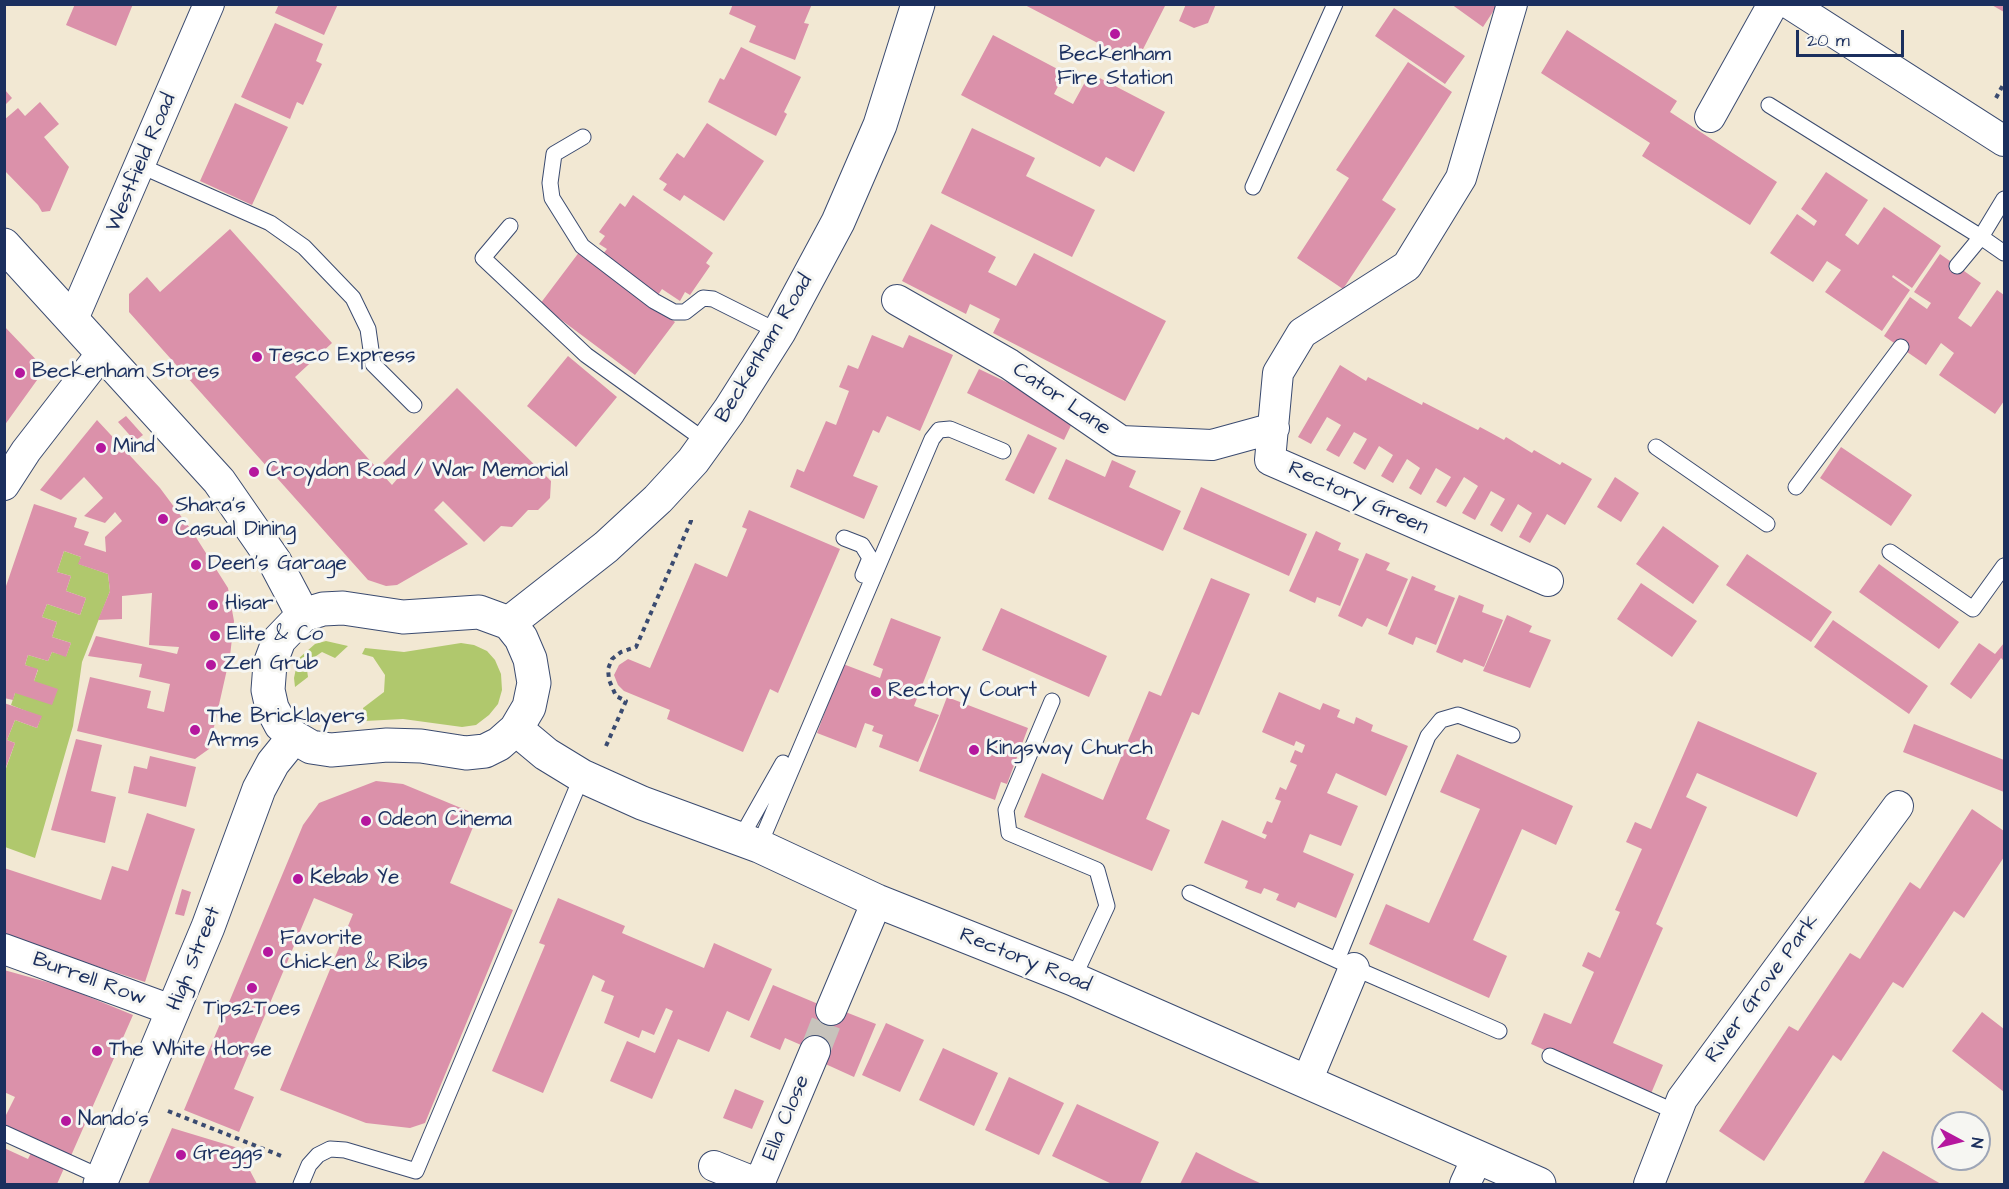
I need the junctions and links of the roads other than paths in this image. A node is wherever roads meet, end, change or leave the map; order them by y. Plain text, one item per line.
1 (209, 4) edge
2 (918, 4) edge
3 (1335, 4) edge
4 (1512, 4) edge
5 (1773, 4) edge
6 (1790, 4) edge
7 (1769, 105) dead end
8 (1710, 117) dead end
9 (583, 137) dead end
10 (2004, 141) edge
11 (141, 166) junction
12 (1253, 187) dead end
13 (2004, 199) edge
14 (510, 226) dead end
15 (1981, 237) junction
16 (4, 244) edge
17 (2004, 253) edge
18 (1957, 266) dead end
19 (897, 300) dead end
20 (73, 320) junction
21 (779, 332) junction
22 (1902, 347) dead end
23 (102, 352) junction
24 (414, 405) dead end
25 (1274, 428) junction
26 (1656, 447) dead end
27 (700, 451) junction
28 (1003, 451) dead end
29 (4, 485) edge
30 (1796, 487) dead end
31 (1767, 524) dead end
32 (844, 538) dead end
33 (1890, 552) dead end
34 (2004, 566) edge
35 (1548, 581) dead end
36 (303, 615) junction
37 (509, 623) junction
38 (1052, 701) dead end
39 (516, 729) junction
40 (1512, 735) dead end
41 (294, 737) junction
42 (582, 776) junction
43 (1898, 806) dead end
44 (750, 842) junction
45 (1190, 892) dead end
46 (877, 901) junction
47 (4, 949) edge
48 (1345, 964) junction
49 (1072, 980) junction
50 (831, 1010) tunnel mouth
51 (174, 1011) junction
52 (1499, 1031) dead end
53 (815, 1051) tunnel mouth
54 (1550, 1056) dead end
55 (1307, 1081) junction
56 (1677, 1113) junction
57 (4, 1133) edge
58 (714, 1166) dead end
59 (1471, 1171) edge
60 (102, 1181) edge
61 (759, 1184) edge
62 (302, 1185) edge
63 (1539, 1185) edge
64 (1649, 1185) edge

1 - 11 street, Westfield Road
2 - 21 main road, Beckenham Road
3 - 12 lane
4 - 25 street, Rectory Green
5 - 8 street
6 - 10 street
7 - 15 lane
9 - 21 lane
11 - 20 street, Westfield Road
11 - 24 lane
13 - 15 lane
14 - 27 lane
15 - 17 lane
15 - 18 lane
16 - 20 main road
19 - 25 street, Cator Lane
20 - 23 main road
21 - 27 main road, Beckenham Road
22 - 30 lane
23 - 29 street
23 - 36 main road
25 - 35 street, Rectory Green
26 - 31 lane
27 - 37 main road, Beckenham Road
28 - 44 lane
32 - 44 lane
33 - 34 lane
36 - 37 main road
36 - 41 main road
37 - 39 main road
38 - 49 lane
39 - 41 main road
39 - 42 main road, Rectory Road
40 - 48 lane
41 - 51 main road, High Street
42 - 44 main road, Rectory Road
42 - 62 lane
43 - 56 street, River Grove Park
44 - 46 main road, Rectory Road
45 - 48 lane
46 - 49 main road, Rectory Road
46 - 50 street
47 - 51 street, Burrell Row
48 - 52 lane
48 - 55 street
49 - 55 main road, Rectory Road
51 - 60 main road, High Street
53 - 61 street, Ella Close
54 - 56 lane
55 - 59 main road, Rectory Road
56 - 64 street, River Grove Park
57 - 60 lane
58 - 61 street, Ella Close
59 - 63 main road, Rectory Road

